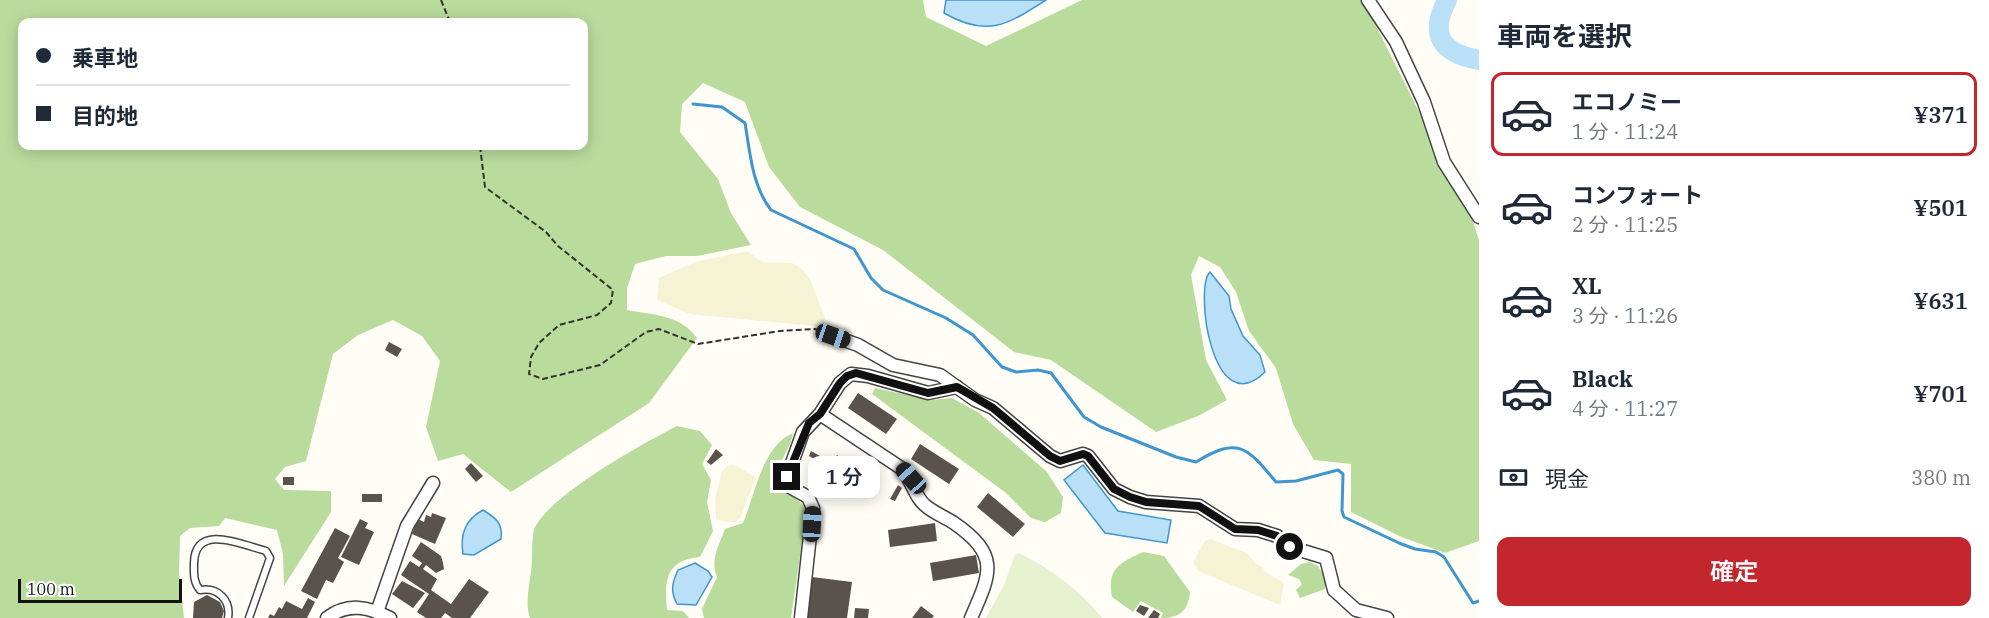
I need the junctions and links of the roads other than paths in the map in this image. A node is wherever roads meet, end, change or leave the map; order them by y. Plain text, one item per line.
1 (1368, 0) edge
2 (1479, 217) edge
3 (833, 336) road end
4 (957, 387) junction
5 (820, 414) junction
6 (433, 483) dead end
7 (377, 612) junction
8 (228, 618) edge
9 (249, 618) edge
10 (327, 618) edge
11 (390, 618) edge
12 (801, 618) edge
13 (971, 618) edge
14 (1385, 618) edge

1 - 2 street
3 - 4 street
4 - 5 street
4 - 14 street
5 - 12 street
5 - 13 street
6 - 7 street
7 - 10 street
7 - 11 street
8 - 9 lane

